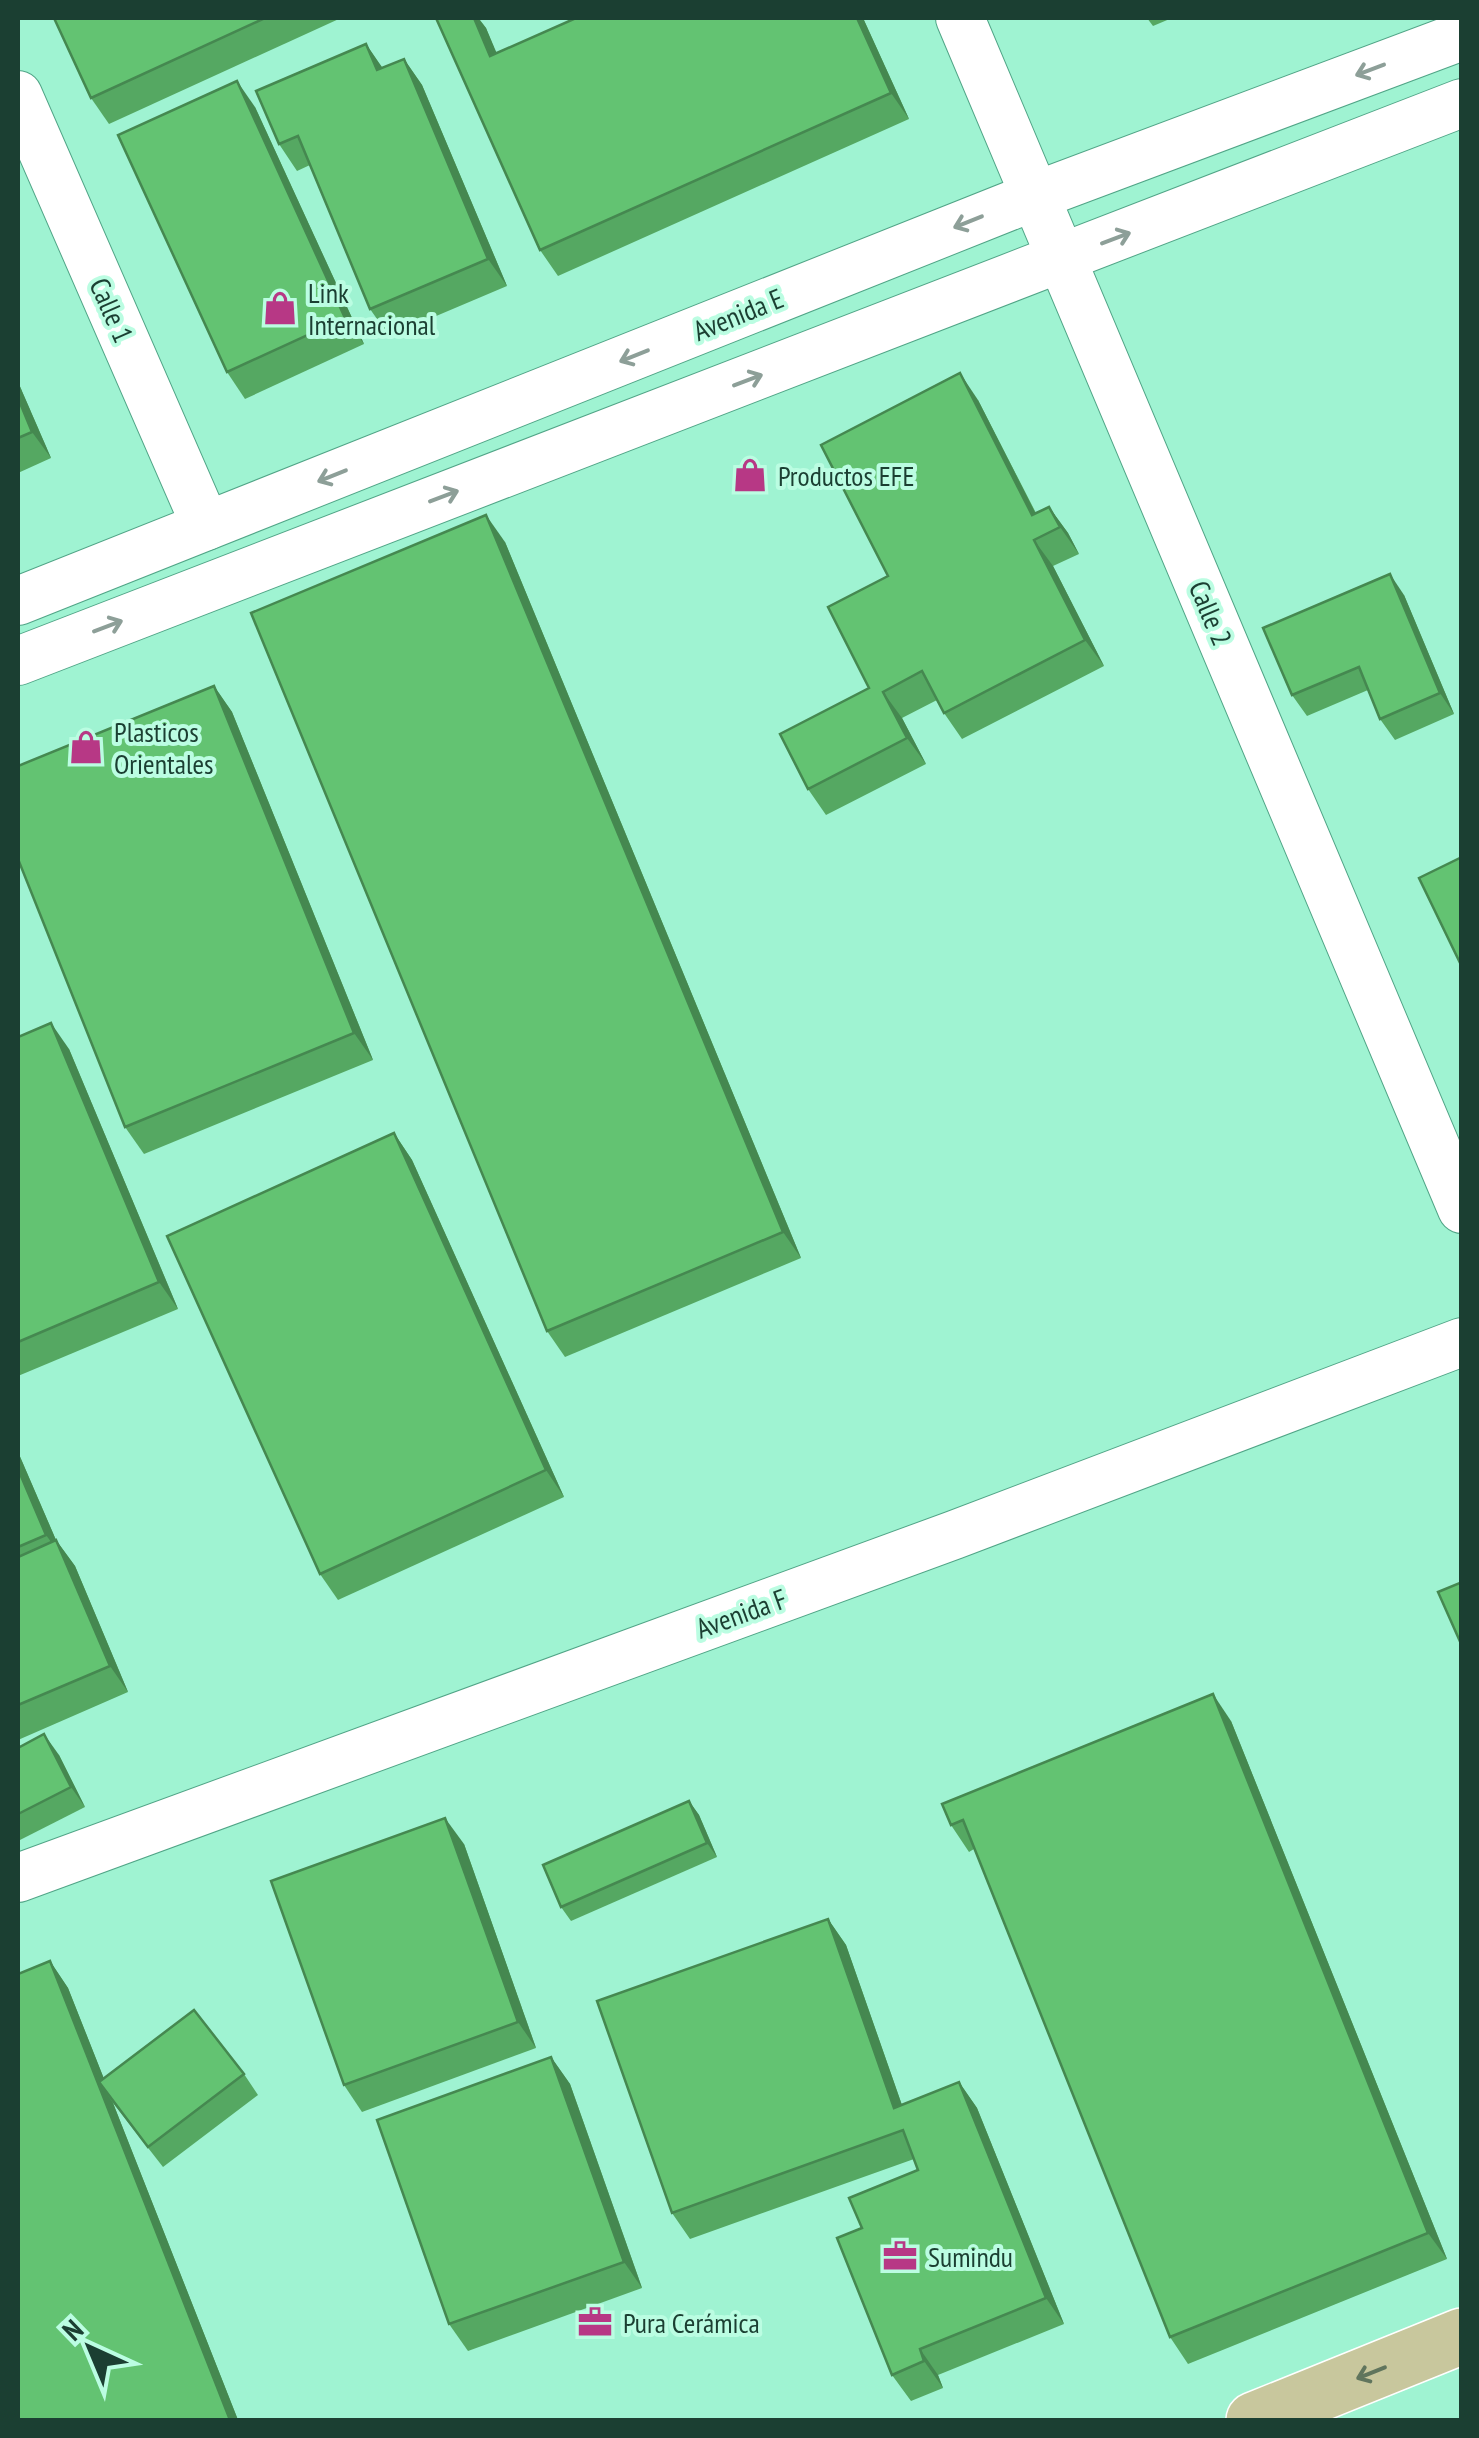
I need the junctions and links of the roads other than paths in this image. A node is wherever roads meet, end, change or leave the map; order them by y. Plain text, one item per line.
1 (960, 18) edge
2 (1462, 36) edge
3 (18, 95) edge
4 (1462, 103) edge
5 (1035, 196) junction
6 (1062, 259) junction
7 (206, 526) junction
8 (18, 601) edge
9 (18, 662) edge
10 (1462, 1209) edge
11 (1462, 1342) edge
12 (18, 1878) edge
13 (1462, 2336) edge
14 (1254, 2420) edge

1 - 5 street, Calle 2
2 -> 5 street, Avenida E
3 - 7 street, Calle 1
6 -> 4 street
5 - 6 street, Calle 2
5 -> 7 street, Avenida E
9 -> 6 street
6 - 10 street, Calle 2
7 - 8 street, Avenida E
11 - 12 street, Avenida F
13 -> 14 main road

